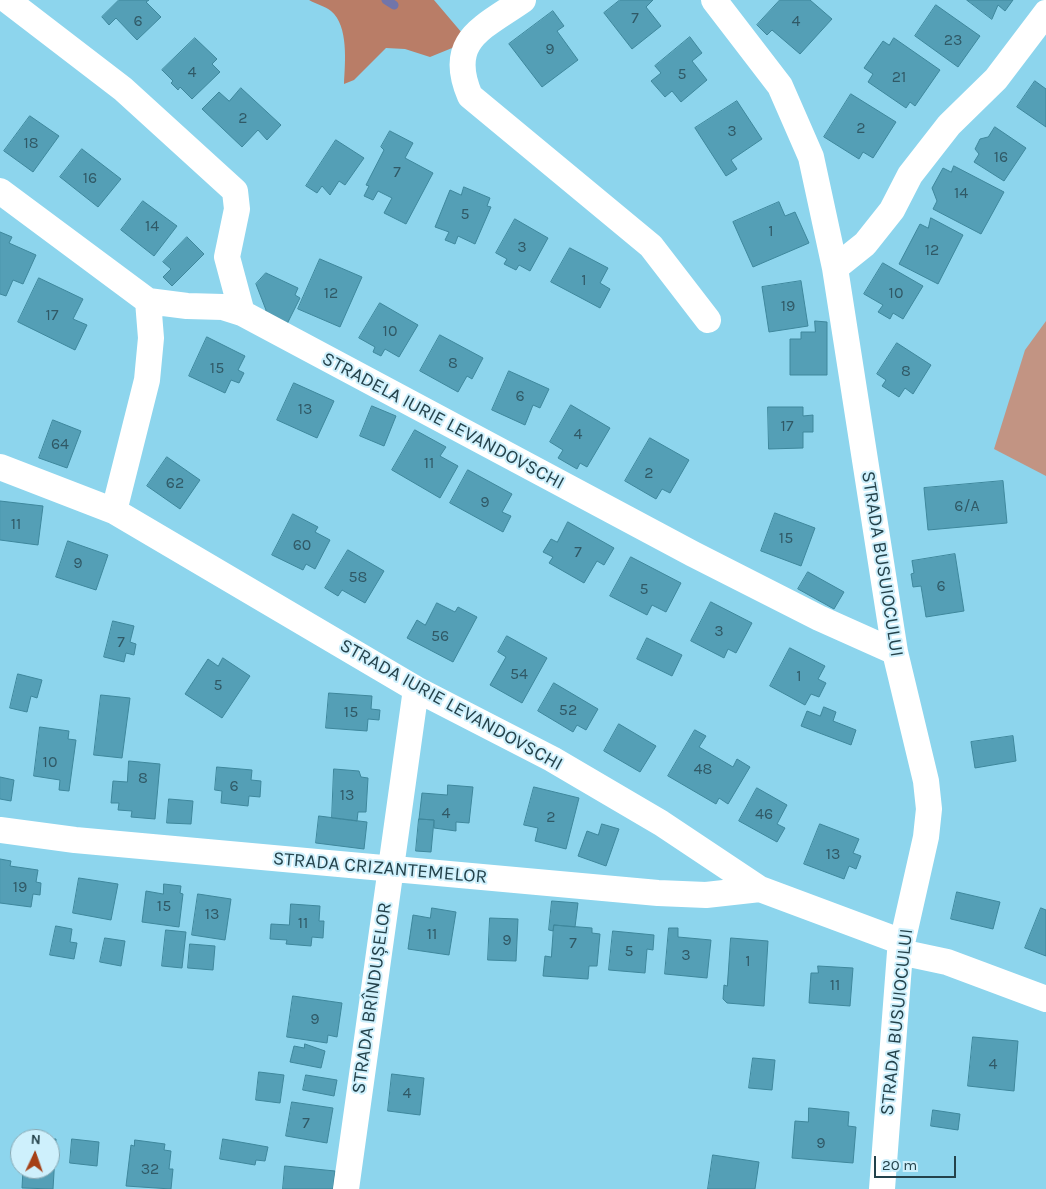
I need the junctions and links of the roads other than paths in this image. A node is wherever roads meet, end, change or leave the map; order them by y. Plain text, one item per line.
1 (7, 0) edge
2 (523, 0) edge
3 (714, 0) edge
4 (1046, 13) edge
5 (0, 191) edge
6 (835, 268) junction
7 (148, 301) junction
8 (242, 313) junction
9 (708, 320) dead end
10 (0, 467) edge
11 (114, 511) junction
12 (894, 652) junction
13 (416, 689) junction
14 (0, 830) edge
15 (390, 870) junction
16 (760, 889) junction
17 (901, 948) junction
18 (1046, 999) edge
19 (346, 1189) edge
20 (882, 1189) edge

1 - 8 street
2 - 9 street
3 - 6 street, STRADA BUSUIOCULUI
4 - 6 street
5 - 7 street, STRADELA IURIE LEVANDOVSCHI
6 - 12 street, STRADA BUSUIOCULUI
7 - 8 street, STRADELA IURIE LEVANDOVSCHI
7 - 11 street
8 - 12 street, STRADELA IURIE LEVANDOVSCHI
10 - 11 street, STRADA IURIE LEVANDOVSCHI
11 - 13 street, STRADA IURIE LEVANDOVSCHI
12 - 17 street, STRADA BUSUIOCULUI
13 - 15 street, STRADA BRÎNDUȘELOR
13 - 16 street, STRADA IURIE LEVANDOVSCHI
14 - 15 street, STRADA CRIZANTEMELOR
15 - 16 street, STRADA CRIZANTEMELOR
15 - 19 street, STRADA BRÎNDUȘELOR
16 - 17 street, STRADA IURIE LEVANDOVSCHI
17 - 18 street, STRADA IURIE LEVANDOVSCHI
17 - 20 street, STRADA BUSUIOCULUI

